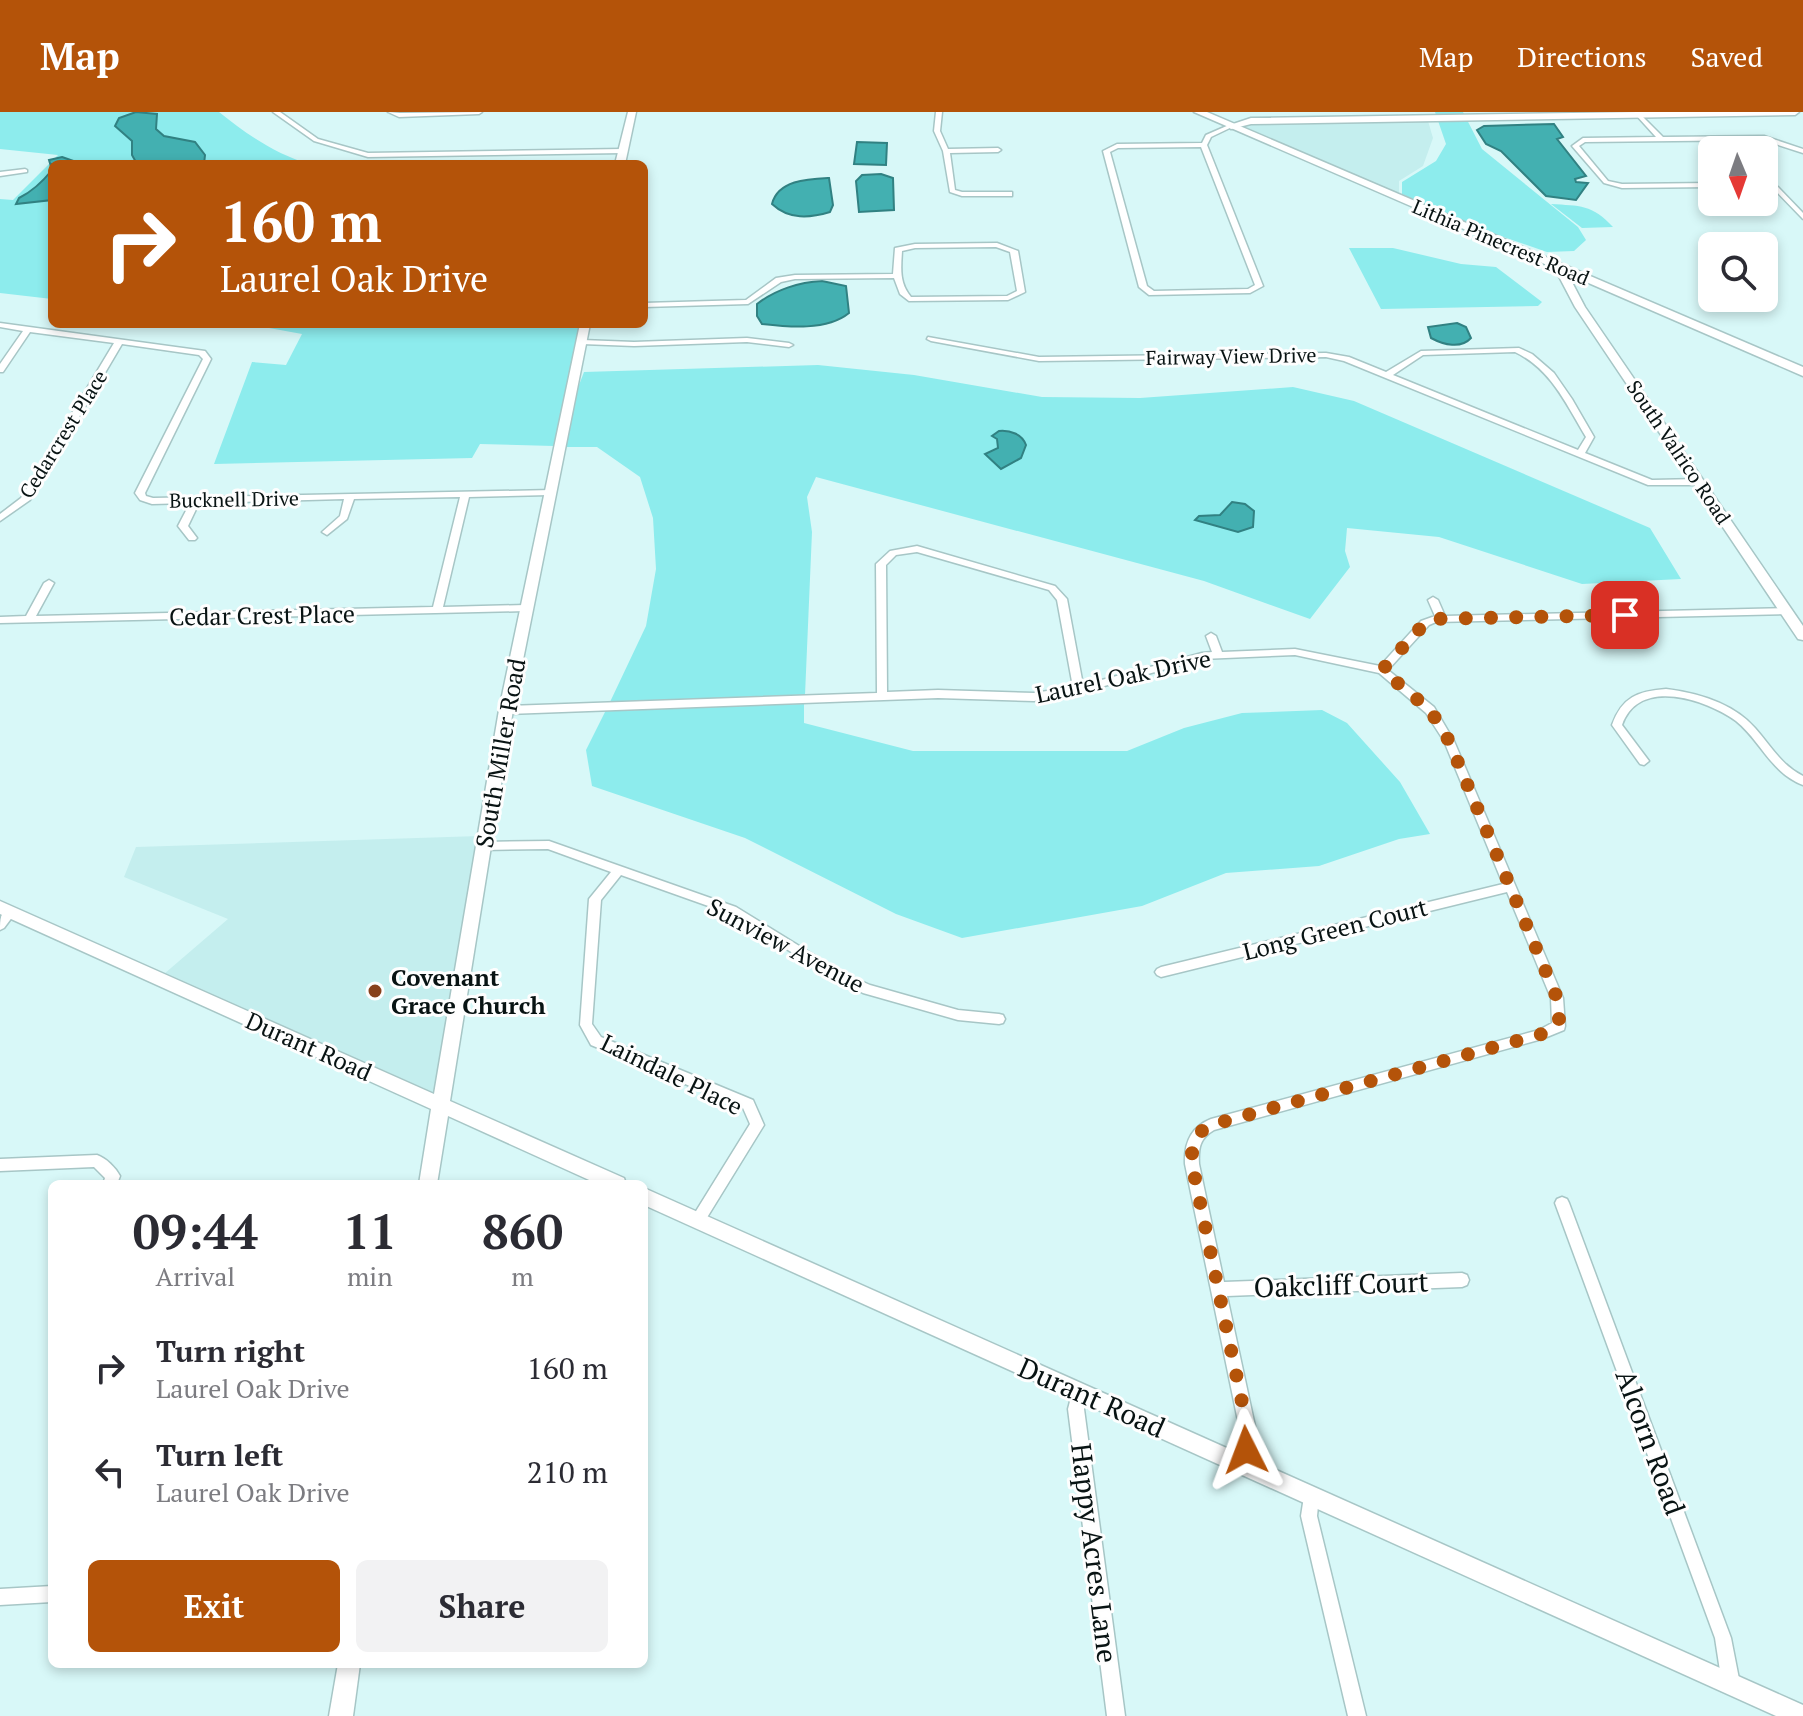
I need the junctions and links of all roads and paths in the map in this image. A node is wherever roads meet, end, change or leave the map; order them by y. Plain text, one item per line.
1 (276, 112) edge
2 (391, 112) edge
3 (479, 112) edge
4 (632, 112) edge
5 (939, 112) edge
6 (1199, 112) edge
7 (1795, 112) edge
8 (1638, 114) junction
9 (1231, 126) junction
10 (1660, 138) junction
11 (1204, 145) junction
12 (998, 150) dead end
13 (623, 151) junction
14 (946, 151) junction
15 (1803, 151) edge
16 (621, 160) edge
17 (25, 171) dead end
18 (0, 174) edge
19 (1698, 185) edge
20 (1778, 190) edge
21 (1009, 194) dead end
22 (1803, 217) edge
23 (1554, 268) junction
24 (896, 276) junction
25 (648, 305) edge
26 (0, 325) edge
27 (584, 328) edge
28 (28, 329) junction
29 (931, 339) dead end
30 (119, 342) junction
31 (582, 342) junction
32 (789, 345) dead end
33 (0, 370) edge
34 (1803, 372) edge
35 (1387, 375) junction
36 (1579, 455) junction
37 (1700, 482) junction
38 (549, 492) junction
39 (465, 494) junction
40 (350, 496) junction
41 (196, 500) junction
42 (0, 518) edge
43 (327, 532) dead end
44 (192, 538) dead end
45 (49, 583) dead end
46 (1433, 600) dead end
47 (525, 608) junction
48 (437, 611) junction
49 (1794, 617) edge
50 (1441, 619) junction
51 (0, 620) edge
52 (29, 620) junction
53 (1211, 636) dead end
54 (1803, 636) edge
55 (1218, 655) junction
56 (1382, 670) junction
57 (1079, 690) junction
58 (882, 697) junction
59 (506, 710) junction
60 (1644, 761) dead end
61 (1803, 781) edge
62 (483, 846) junction
63 (618, 871) junction
64 (1510, 887) junction
65 (3, 915) edge
66 (1161, 972) dead end
67 (999, 1019) dead end
68 (442, 1105) junction
69 (0, 1165) edge
70 (112, 1180) edge
71 (429, 1180) edge
72 (608, 1180) edge
73 (648, 1198) edge
74 (1562, 1203) dead end
75 (698, 1220) junction
76 (1462, 1280) dead end
77 (1220, 1289) junction
78 (1079, 1391) junction
79 (1245, 1466) junction
80 (1311, 1496) junction
81 (48, 1594) edge
82 (0, 1597) edge
83 (348, 1668) edge
84 (1731, 1684) junction
85 (341, 1716) edge
86 (1116, 1716) edge
87 (1357, 1716) edge
88 (1802, 1716) edge

1 - 13 street
2 - 3 street
4 - 13 street
5 - 14 street
6 - 9 main road, Lithia Pinecrest Road
7 - 8 street
8 - 9 street
8 - 10 street
9 - 11 street
9 - 23 main road, Lithia Pinecrest Road
10 - 15 street
10 - 19 street
11 - 11 street
12 - 14 street
13 - 16 street
14 - 21 street
17 - 18 street
20 - 22 street
23 - 34 main road, Lithia Pinecrest Road
23 - 37 street, South Valrico Road
24 - 24 street
24 - 25 street
26 - 28 street, Bucknell Drive
27 - 31 street, South Miller Road
28 - 30 street, Bucknell Drive
28 - 33 street
29 - 35 street, Fairway View Drive
30 - 41 street, Bucknell Drive
30 - 42 street, Cedarcrest Place
31 - 32 street
31 - 38 street, South Miller Road
35 - 36 street, Fairway View Drive
35 - 36 street
36 - 37 street, Fairway View Drive
37 - 49 street, South Valrico Road
38 - 39 street, Bucknell Drive
38 - 47 street, South Miller Road
39 - 40 street, Bucknell Drive
39 - 48 street
40 - 41 street, Bucknell Drive
40 - 43 street
41 - 44 street
45 - 52 street
46 - 50 street
47 - 48 street, Cedar Crest Place
47 - 59 street, South Miller Road
48 - 52 street, Cedar Crest Place
49 - 50 street
49 - 54 street, South Valrico Road
50 - 56 street
51 - 52 street, Cedar Crest Place
53 - 55 street
55 - 56 street, Laurel Oak Drive
55 - 57 street, Laurel Oak Drive
56 - 64 street, Laurel Oak Drive
57 - 58 street, Laurel Oak Drive
57 - 58 street
58 - 59 street, Laurel Oak Drive
59 - 62 street, South Miller Road
60 - 61 street
62 - 63 street, Sunview Avenue
62 - 68 street, South Miller Road
63 - 67 street, Sunview Avenue
63 - 75 street, Laindale Place
64 - 66 street, Long Green Court
64 - 77 street, Laurel Oak Drive
65 - 68 street, Durant Road
68 - 71 street, South Miller Road
68 - 72 street, Durant Road
69 - 70 street
73 - 75 street, Durant Road
74 - 84 street, Alcorn Road
75 - 78 street, Durant Road
76 - 77 street, Oakcliff Court
77 - 79 street, Laurel Oak Drive
78 - 79 street, Durant Road
78 - 86 street, Happy Acres Lane
79 - 80 street, Durant Road
80 - 84 street, Durant Road
80 - 87 street
81 - 82 street
83 - 85 street
84 - 88 street, Durant Road

